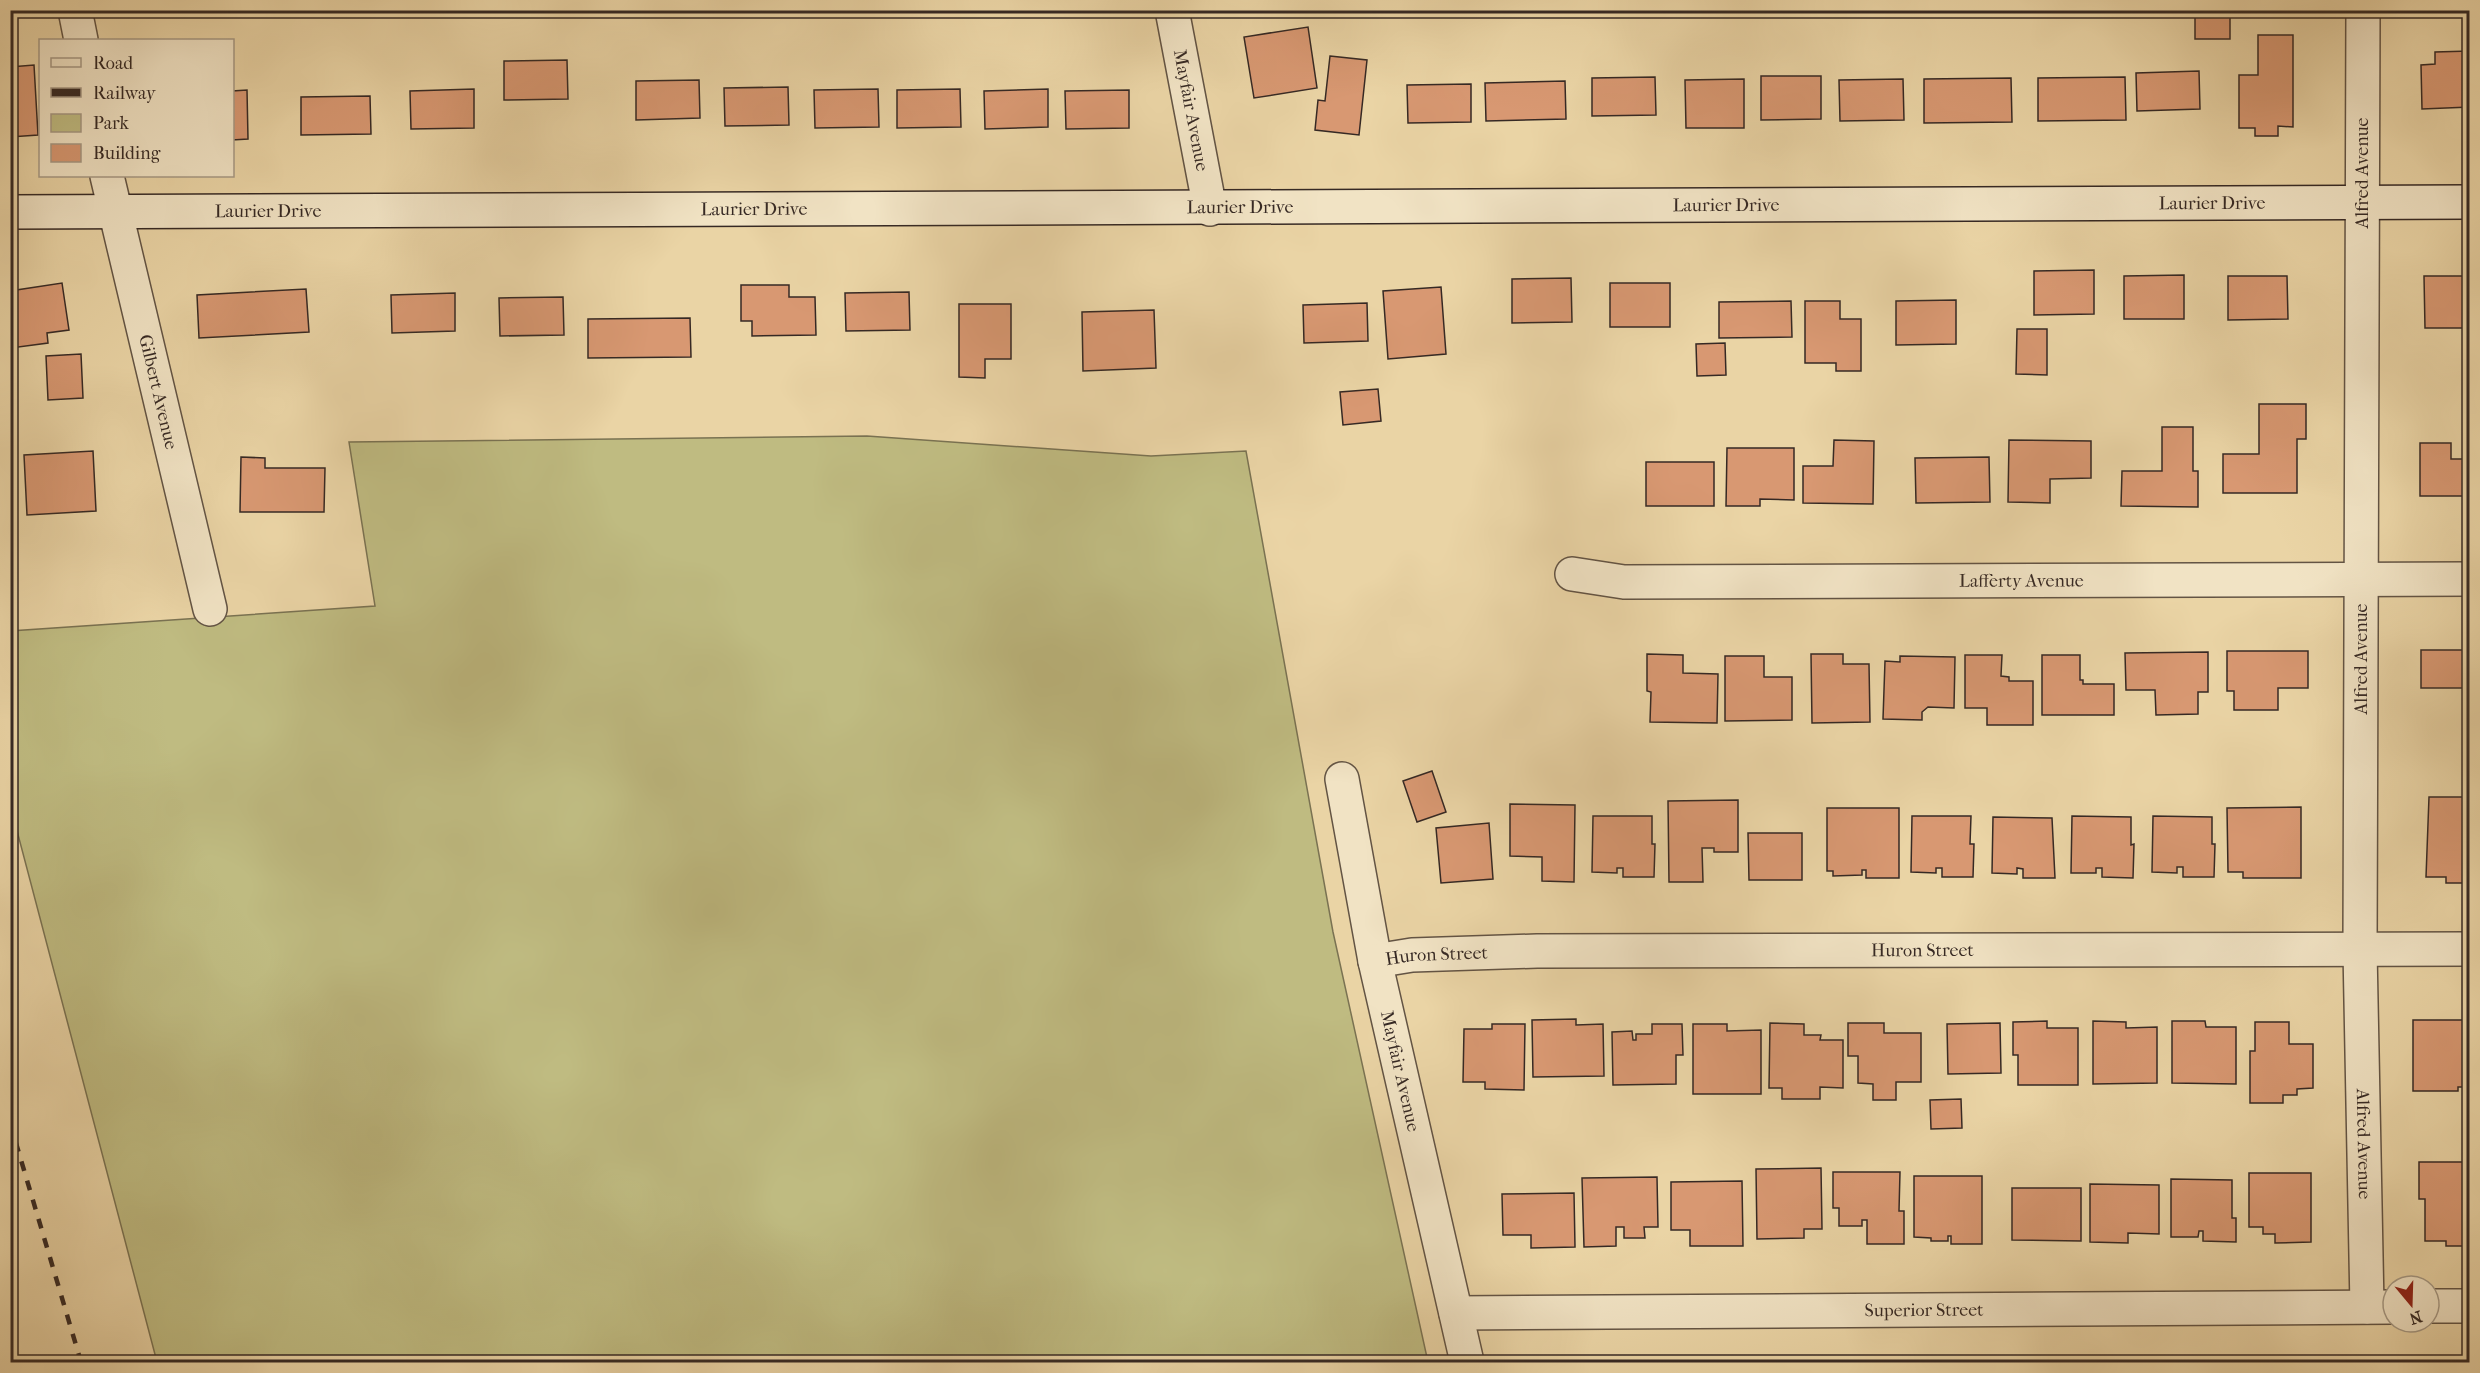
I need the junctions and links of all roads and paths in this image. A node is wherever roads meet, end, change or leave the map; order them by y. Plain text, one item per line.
1 (75, 10) edge
2 (1172, 10) edge
3 (2363, 10) edge
4 (81, 39) edge
5 (107, 177) edge
6 (2469, 202) edge
7 (2362, 203) junction
8 (1210, 209) junction
9 (10, 212) edge
10 (114, 212) junction
11 (1572, 574) dead end
12 (2361, 579) junction
13 (2469, 579) edge
14 (210, 609) dead end
15 (1342, 780) dead end
16 (2469, 949) edge
17 (2360, 950) junction
18 (1375, 961) junction
19 (2441, 1306) edge
20 (2469, 1306) edge
21 (2380, 1307) edge
22 (1456, 1313) junction
23 (1467, 1362) edge

1 - 4 street
2 - 8 street, Mayfair Avenue
3 - 7 street, Alfred Avenue
5 - 10 street, Gilbert Avenue
6 - 7 street, Laurier Drive
7 - 8 street, Laurier Drive
7 - 12 street, Alfred Avenue
8 - 10 street, Laurier Drive
9 - 10 street, Laurier Drive
10 - 14 street, Gilbert Avenue
11 - 12 street, Lafferty Avenue
12 - 13 street, Lafferty Avenue
12 - 17 street, Alfred Avenue
15 - 18 street, Mayfair Avenue
16 - 17 street, Huron Street
17 - 18 street, Huron Street
17 - 21 street, Alfred Avenue
18 - 22 street, Mayfair Avenue
19 - 20 street
21 - 22 street, Superior Street
22 - 23 street, Mayfair Avenue

